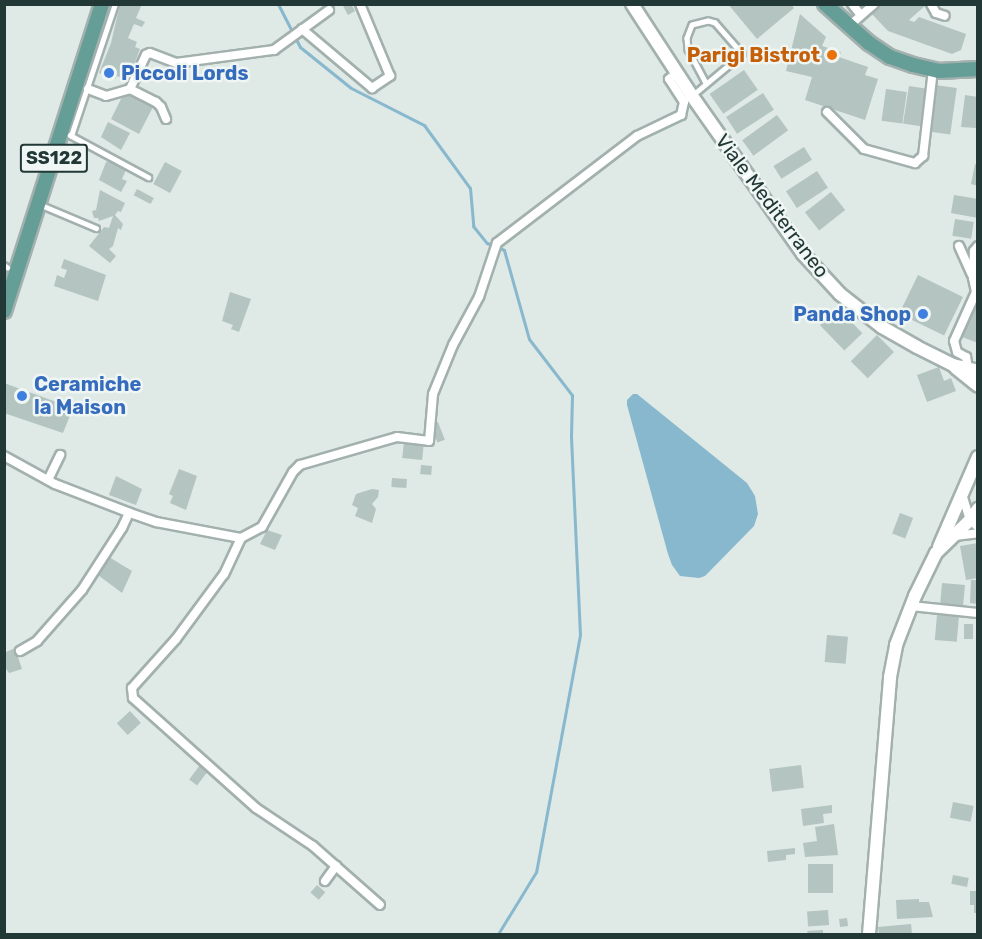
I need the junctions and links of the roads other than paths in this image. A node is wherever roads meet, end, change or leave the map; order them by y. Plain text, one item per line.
1 (102, 4) edge
2 (115, 4) edge
3 (360, 4) edge
4 (632, 4) edge
5 (825, 4) edge
6 (852, 4) edge
7 (874, 4) edge
8 (931, 4) edge
9 (329, 9) dead end
10 (861, 15) junction
11 (945, 16) dead end
12 (849, 26) junction
13 (302, 29) junction
14 (978, 69) edge
15 (933, 70) junction
16 (677, 73) junction
17 (706, 83) junction
18 (88, 89) junction
19 (130, 89) junction
20 (692, 96) junction
21 (827, 112) dead end
22 (166, 119) dead end
23 (66, 134) junction
24 (148, 177) dead end
25 (39, 204) junction
26 (96, 228) dead end
27 (959, 246) dead end
28 (978, 246) edge
29 (9, 267) edge
30 (973, 278) junction
31 (4, 311) edge
32 (953, 365) junction
33 (973, 370) edge
34 (978, 386) edge
35 (60, 455) dead end
36 (4, 456) edge
37 (978, 457) edge
38 (48, 480) junction
39 (962, 493) junction
40 (129, 513) junction
41 (975, 519) edge
42 (978, 533) edge
43 (952, 537) junction
44 (241, 538) junction
45 (936, 553) junction
46 (911, 606) junction
47 (978, 613) edge
48 (20, 651) dead end
49 (336, 866) junction
50 (325, 881) dead end
51 (380, 905) dead end
52 (869, 934) edge

1 - 23 main road, SS122
2 - 18 lane
3 - 13 street
4 - 16 street, Viale Mediterraneo
5 - 12 main road
6 - 10 street
7 - 10 street
8 - 11 street
9 - 13 street
10 - 12 street
12 - 15 main road
13 - 19 street
14 - 15 main road
15 - 21 street
16 - 20 street, Viale Mediterraneo
16 - 44 street
17 - 17 lane
17 - 20 lane
18 - 19 street
18 - 23 lane
19 - 22 street
20 - 32 street, Viale Mediterraneo
23 - 24 lane
23 - 25 main road, SS122
25 - 26 lane
25 - 29 main road, SS122
27 - 30 street
28 - 30 street
29 - 31 main road, SS122
30 - 33 street
32 - 33 street, Viale Mediterraneo
32 - 34 street, Viale Mediterraneo
35 - 38 street
36 - 38 street
37 - 39 street
38 - 40 street
39 - 41 street
39 - 45 street
40 - 44 street
40 - 48 street
41 - 43 street
42 - 43 street
43 - 45 street
44 - 49 street
45 - 46 street
46 - 47 street
46 - 52 street
49 - 50 street
49 - 51 street

